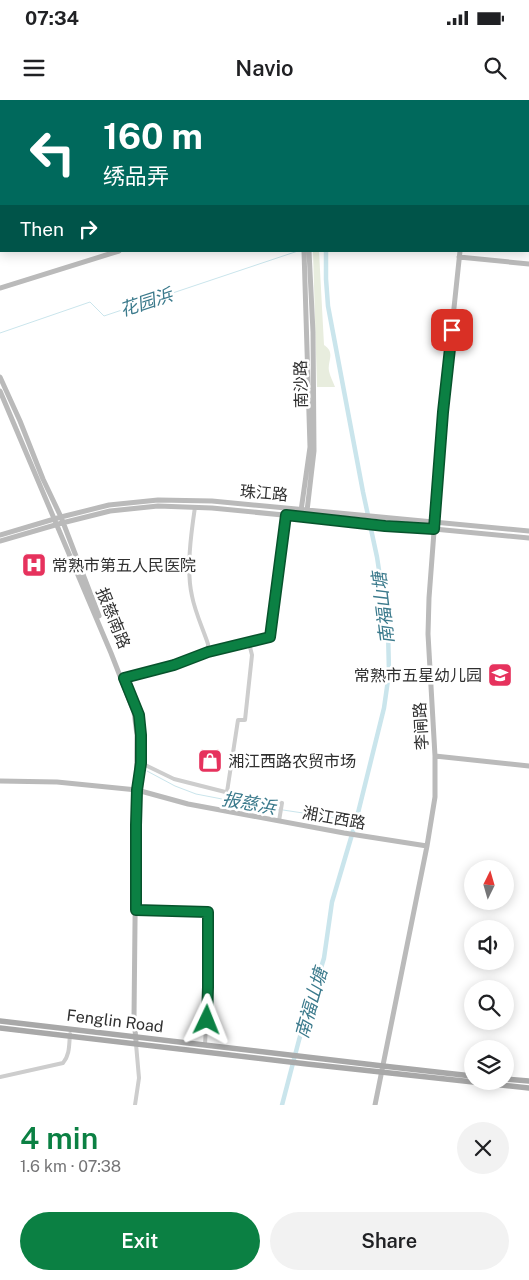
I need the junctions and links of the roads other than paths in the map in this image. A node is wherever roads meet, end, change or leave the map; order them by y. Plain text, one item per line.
1 (116, 252) edge
2 (307, 252) edge
3 (460, 254) edge
4 (529, 264) edge
5 (0, 288) edge
6 (0, 377) edge
7 (0, 390) edge
8 (195, 507) junction
9 (301, 509) junction
10 (307, 509) junction
11 (286, 515) junction
12 (300, 516) junction
13 (306, 517) junction
14 (62, 520) junction
15 (55, 522) junction
16 (435, 522) junction
17 (434, 529) junction
18 (529, 531) edge
19 (0, 536) edge
20 (529, 538) edge
21 (0, 541) edge
22 (249, 643) junction
23 (208, 652) junction
24 (124, 678) junction
25 (435, 756) junction
26 (141, 763) junction
27 (529, 766) edge
28 (0, 781) edge
29 (137, 790) junction
30 (227, 792) junction
31 (280, 821) junction
32 (427, 846) junction
33 (136, 910) junction
34 (0, 1021) edge
35 (0, 1028) edge
36 (70, 1033) junction
37 (136, 1041) junction
38 (205, 1046) junction
39 (285, 1058) junction
40 (383, 1069) junction
41 (464, 1075) edge
42 (0, 1077) edge
43 (514, 1080) edge
44 (529, 1082) edge
45 (529, 1088) edge
46 (135, 1105) edge
47 (375, 1105) edge

1 - 5 street
2 - 9 street, 南沙路
2 - 10 street, 南沙路
3 - 4 street
3 - 16 street, 李闸路
6 - 14 street, 报慈南路
7 - 15 street, 报慈南路
8 - 11 street, 珠江路
8 - 14 street, 珠江路
8 - 23 street
9 - 10 street, 珠江路
9 - 12 street, 南沙路
9 - 14 street, 珠江路
10 - 13 street, 南沙路
10 - 16 street, 珠江路
11 - 12 street, 珠江路
11 - 22 street
12 - 13 street, 珠江路
13 - 17 street, 珠江路
14 - 15 street, 珠江路
14 - 24 street, 报慈南路
15 - 19 street, 珠江路
15 - 21 street, 珠江路
15 - 29 street, 报慈南路
16 - 17 street, 李闸路
16 - 18 street, 珠江路
17 - 20 street, 珠江路
17 - 25 street, 李闸路
22 - 23 street
22 - 30 street
23 - 24 street
24 - 26 street, 报慈南路
25 - 27 street
25 - 32 street, 李闸路
26 - 29 street, 报慈南路
26 - 30 street
28 - 29 street, 湘江西路
29 - 31 street, 湘江西路
29 - 33 street, 报慈南路
30 - 31 street
31 - 32 street, 湘江西路
32 - 40 street, 李闸路
33 - 37 street, 报慈南路
33 - 38 street
34 - 36 main road, Fenglin Road
35 - 36 main road, Fenglin Road
36 - 37 main road, Fenglin Road
36 - 42 street
37 - 38 main road, Fenglin Road
37 - 39 main road, Fenglin Road
37 - 46 street, 报慈南路
38 - 39 main road, Fenglin Road
39 - 40 main road
40 - 41 main road
40 - 45 main road
40 - 47 street, 李闸路
43 - 44 main road

